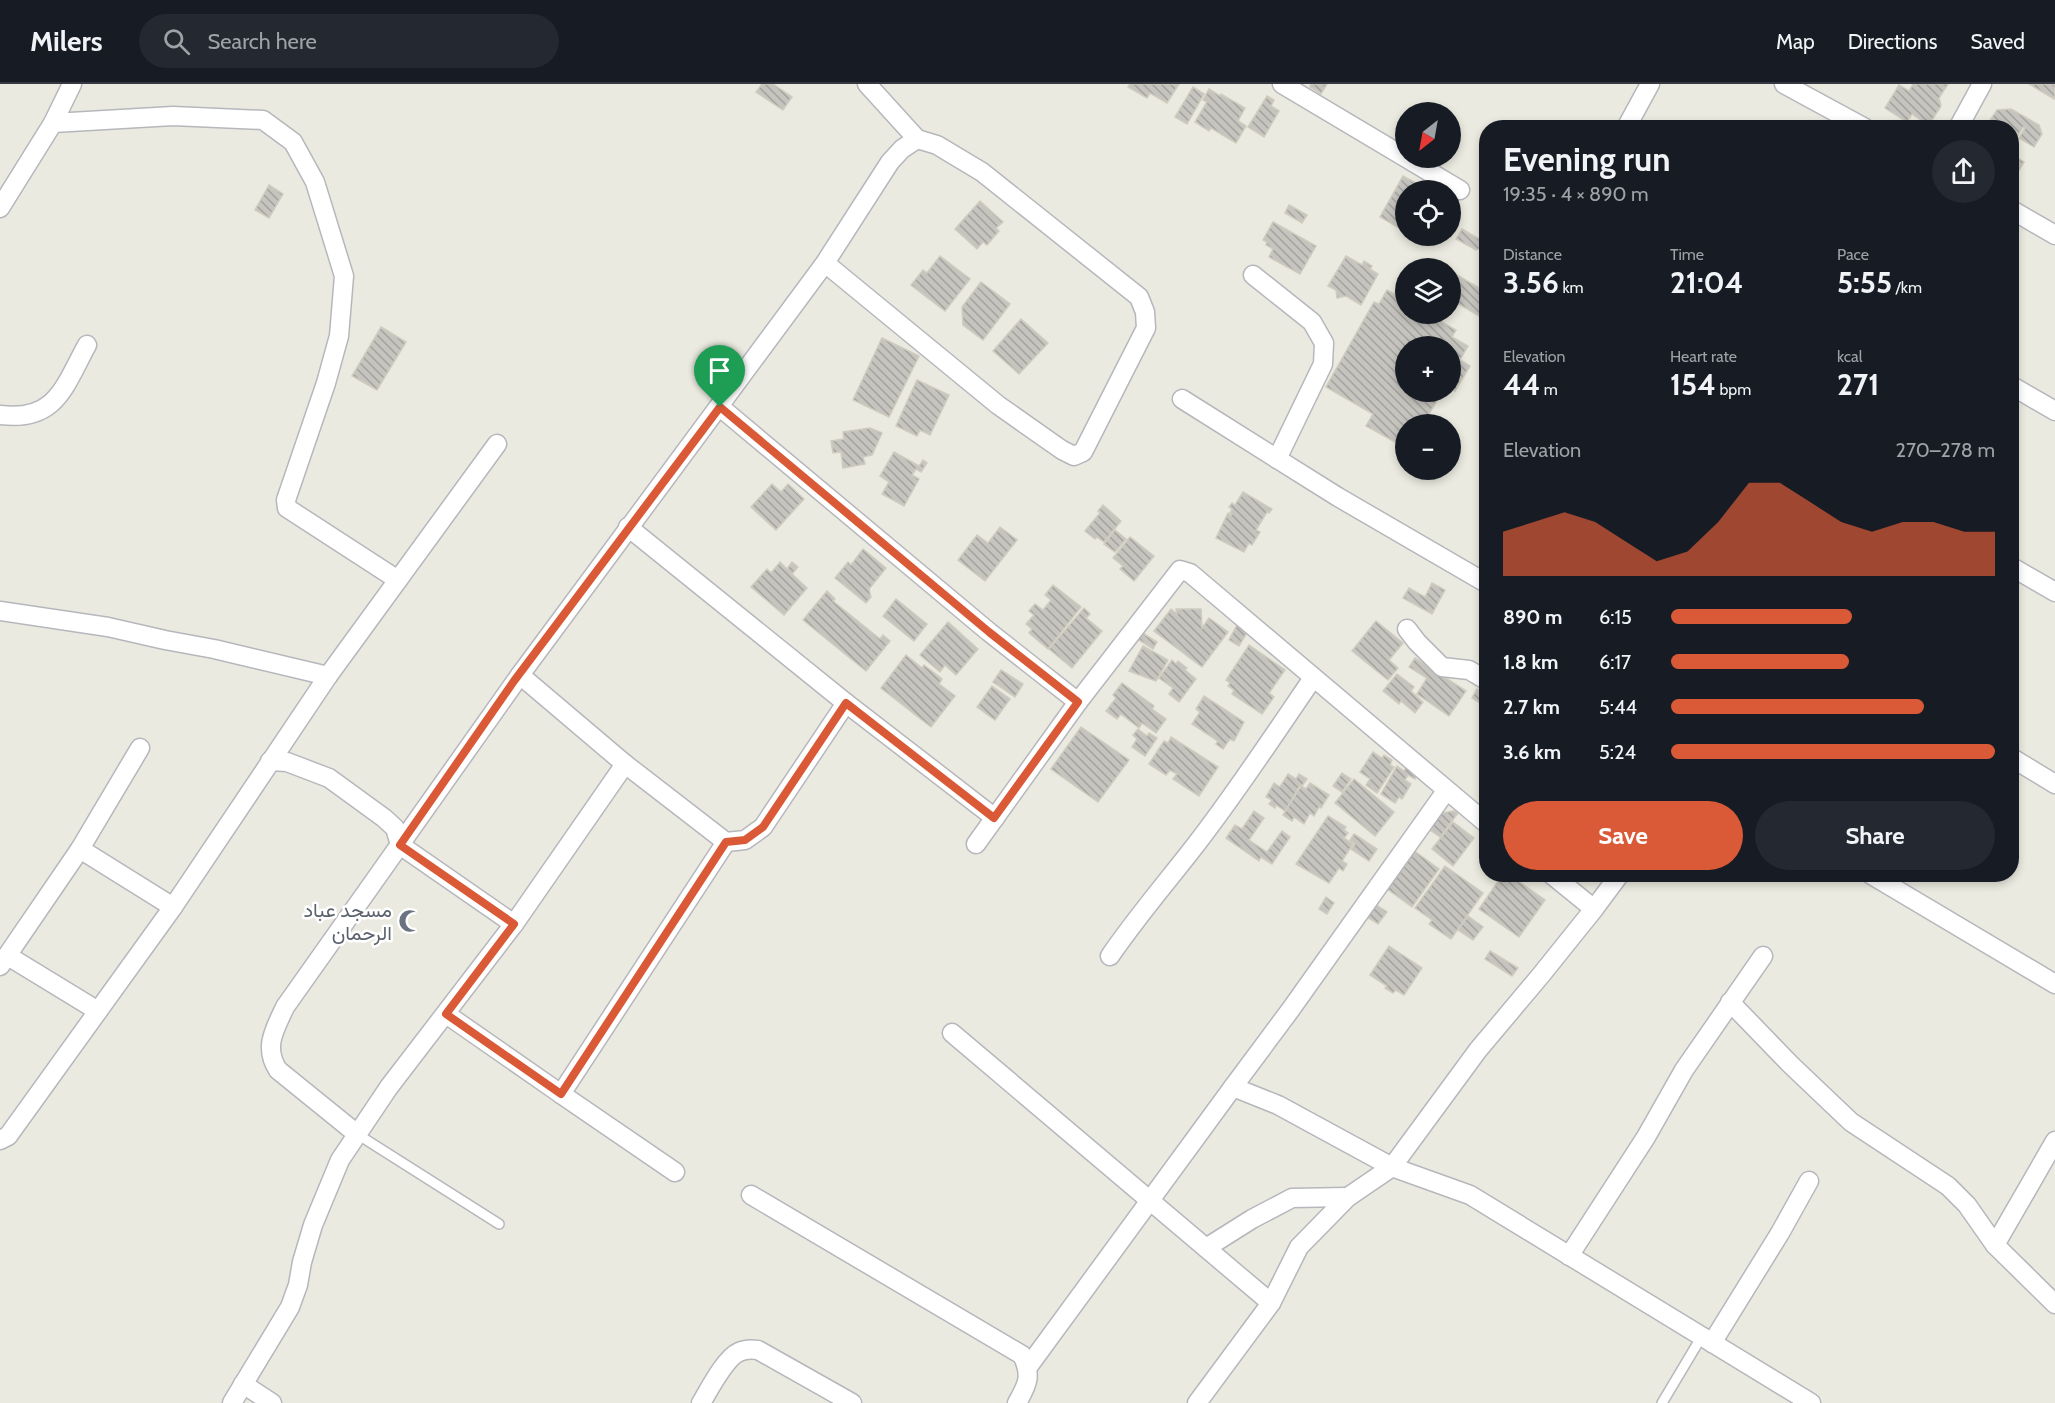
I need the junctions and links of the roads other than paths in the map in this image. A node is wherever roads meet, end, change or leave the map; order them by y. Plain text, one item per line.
1 (72, 84) edge
2 (867, 84) edge
3 (1282, 84) edge
4 (1650, 84) edge
5 (1784, 84) edge
6 (1982, 84) edge
7 (1630, 120) edge
8 (1845, 120) edge
9 (1962, 120) edge
10 (53, 123) junction
11 (916, 139) junction
12 (1443, 180) edge
13 (0, 208) edge
14 (2019, 214) edge
15 (2055, 235) edge
16 (825, 263) junction
17 (1253, 275) dead end
18 (87, 345) dead end
19 (2019, 390) edge
20 (1182, 399) dead end
21 (720, 407) junction
22 (2055, 411) edge
23 (0, 415) edge
24 (497, 444) dead end
25 (1277, 459) junction
26 (628, 527) junction
27 (2019, 571) edge
28 (1479, 579) edge
29 (398, 580) junction
30 (2055, 592) edge
31 (0, 610) edge
32 (1407, 628) dead end
33 (520, 675) junction
34 (328, 676) junction
35 (1479, 676) edge
36 (1313, 678) junction
37 (1078, 702) junction
38 (846, 703) junction
39 (140, 748) dead end
40 (270, 761) junction
41 (2019, 762) edge
42 (625, 764) junction
43 (2055, 784) edge
44 (1446, 791) junction
45 (1479, 817) edge
46 (994, 818) junction
47 (726, 842) junction
48 (976, 844) dead end
49 (400, 845) junction
50 (80, 849) junction
51 (1561, 882) edge
52 (1614, 882) edge
53 (1883, 882) edge
54 (172, 907) junction
55 (1594, 909) junction
56 (514, 924) junction
57 (1110, 956) dead end
58 (1763, 956) dead end
59 (4, 961) edge
60 (2055, 984) edge
61 (1731, 1002) junction
62 (98, 1011) junction
63 (446, 1014) junction
64 (952, 1033) dead end
65 (1233, 1087) junction
66 (561, 1094) junction
67 (357, 1134) junction
68 (1, 1141) edge
69 (2055, 1141) edge
70 (1392, 1167) junction
71 (675, 1172) dead end
72 (1809, 1181) dead end
73 (751, 1195) dead end
74 (1348, 1197) junction
75 (1150, 1200) junction
76 (499, 1224) dead end
77 (1995, 1245) junction
78 (1206, 1248) junction
79 (1569, 1256) junction
80 (1270, 1303) junction
81 (2055, 1304) edge
82 (1707, 1340) junction
83 (1028, 1367) junction
84 (243, 1384) junction
85 (232, 1403) edge
86 (272, 1403) edge
87 (701, 1403) edge
88 (852, 1403) edge
89 (1017, 1403) edge
90 (1197, 1403) edge
91 (1662, 1403) edge
92 (1811, 1403) edge

1 - 10 street
2 - 11 street
3 - 12 street
4 - 7 street
5 - 8 street
6 - 9 street
10 - 13 street
10 - 29 street
11 - 16 street
11 - 16 street
14 - 15 street
16 - 21 street
17 - 25 street
18 - 23 street
19 - 22 street
20 - 25 street
21 - 26 street
21 - 37 street
24 - 29 street
25 - 28 street
26 - 33 street
26 - 38 street
27 - 30 street
29 - 34 street
31 - 34 street
32 - 35 street
33 - 42 street
33 - 49 street
34 - 40 street
36 - 37 street
36 - 44 street
36 - 57 street
37 - 46 street
38 - 46 street
38 - 47 street
39 - 50 street
40 - 49 street
40 - 54 street
41 - 43 street
42 - 47 street
42 - 56 street
44 - 45 street
44 - 65 street
46 - 48 street
47 - 66 street
49 - 56 street
49 - 67 street
50 - 54 street
50 - 59 street
51 - 55 street
52 - 55 street
53 - 60 street
54 - 62 street
55 - 70 street
56 - 63 street
58 - 61 street
59 - 62 street
61 - 77 street
61 - 79 street
62 - 68 street
63 - 66 street
63 - 67 street
64 - 75 street
65 - 70 street
65 - 75 street
66 - 71 street
67 - 76 lane
67 - 84 street
69 - 77 street
70 - 74 street
70 - 79 street
72 - 82 street
73 - 83 street
74 - 78 street
74 - 80 street
75 - 78 street
75 - 83 street
77 - 81 street
78 - 80 street
79 - 82 street
80 - 90 street
82 - 91 lane
82 - 92 street
83 - 89 street
84 - 85 street
84 - 86 street
87 - 88 street

